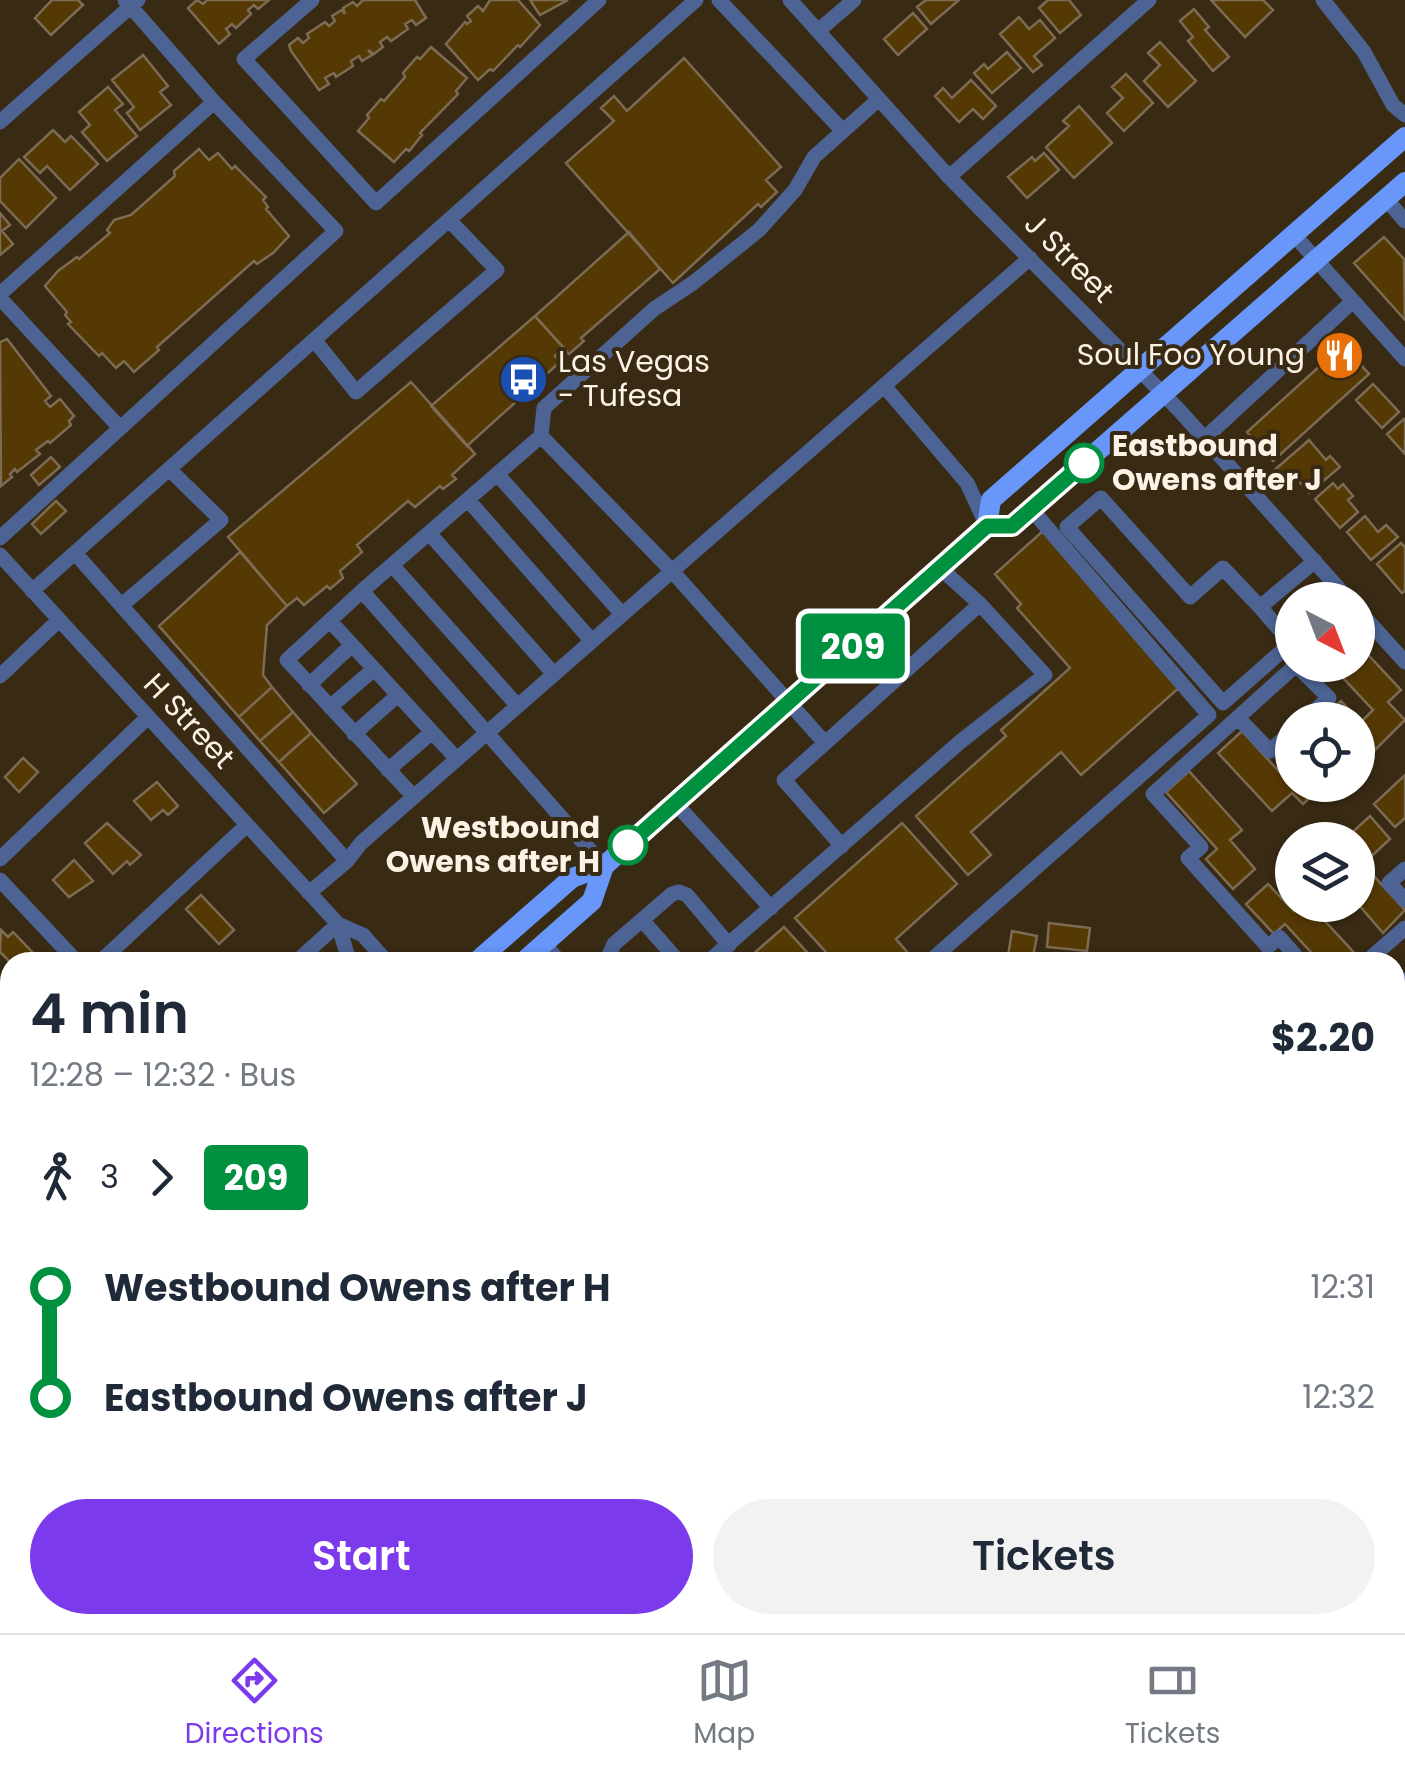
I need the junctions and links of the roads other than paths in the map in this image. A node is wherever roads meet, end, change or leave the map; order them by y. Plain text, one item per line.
1 (312, 0) edge
2 (599, 0) edge
3 (696, 0) edge
4 (718, 0) edge
5 (790, 0) edge
6 (854, 0) edge
7 (1149, 0) edge
8 (1323, 0) edge
9 (131, 2) edge
10 (818, 32) junction
11 (878, 99) junction
12 (214, 102) junction
13 (1405, 115) edge
14 (0, 122) edge
15 (842, 130) junction
16 (1405, 137) edge
17 (949, 177) junction
18 (1405, 182) edge
19 (1386, 199) junction
20 (449, 220) junction
21 (1405, 221) edge
22 (1295, 236) junction
23 (1030, 258) junction
24 (1316, 260) junction
25 (0, 296) edge
26 (1353, 301) junction
27 (314, 341) junction
28 (1405, 359) edge
29 (1141, 370) junction
30 (885, 388) junction
31 (1164, 394) junction
32 (120, 428) junction
33 (542, 436) junction
34 (1205, 438) junction
35 (169, 469) junction
36 (497, 474) junction
37 (468, 500) junction
38 (1032, 510) junction
39 (987, 526) junction
40 (429, 533) junction
41 (0, 538) edge
42 (75, 552) junction
43 (0, 556) edge
44 (1315, 561) junction
45 (392, 565) junction
46 (940, 568) junction
47 (672, 571) junction
48 (1333, 582) edge
49 (32, 591) junction
50 (362, 591) junction
51 (980, 604) junction
52 (122, 605) junction
53 (1260, 608) junction
54 (622, 614) junction
55 (59, 620) junction
56 (330, 621) junction
57 (1375, 629) edge
58 (591, 640) junction
59 (352, 645) junction
60 (1405, 662) edge
61 (374, 669) junction
62 (553, 673) junction
63 (0, 676) edge
64 (309, 685) junction
65 (398, 695) junction
66 (1324, 702) edge
67 (789, 703) junction
68 (516, 704) junction
69 (330, 707) junction
70 (148, 717) junction
71 (1238, 718) junction
72 (487, 730) junction
73 (432, 732) junction
74 (354, 734) junction
75 (825, 743) junction
76 (1275, 746) edge
77 (456, 758) junction
78 (388, 770) junction
79 (414, 797) junction
80 (676, 804) junction
81 (247, 825) junction
82 (842, 846) junction
83 (0, 859) edge
84 (347, 861) junction
85 (604, 866) junction
86 (1405, 868) edge
87 (0, 880) edge
88 (310, 892) junction
89 (1405, 900) edge
90 (770, 908) junction
91 (642, 920) junction
92 (338, 924) junction
93 (1405, 928) edge
94 (544, 944) junction
95 (728, 945) junction
96 (68, 952) edge
97 (111, 952) edge
98 (307, 952) edge
99 (346, 952) edge
100 (378, 952) edge
101 (487, 952) edge
102 (535, 952) edge
103 (551, 952) edge
104 (611, 952) edge
105 (669, 952) edge
106 (720, 952) edge
107 (940, 952) edge
108 (1292, 952) edge
109 (1377, 952) edge

1 - 2 street
3 - 20 street
4 - 15 street
5 - 10 street, J Street
6 - 10 street
7 - 17 street
8 - 13 street
9 - 12 street
9 - 14 street
10 - 11 street, J Street
11 - 15 street
11 - 17 street, J Street
12 - 25 street
12 - 32 street
15 - 33 street
16 - 22 main road
17 - 23 street, J Street
18 - 19 main road
19 - 21 street
19 - 24 main road
20 - 27 street
20 - 27 street
22 - 24 street
22 - 29 main road
23 - 29 street, J Street
23 - 30 street
24 - 26 street
24 - 31 main road
25 - 32 street
26 - 28 street
26 - 34 street
27 - 35 street
29 - 31 street, J Street
29 - 39 main road
30 - 39 street
30 - 47 street
31 - 34 street, J Street
31 - 38 main road
32 - 41 street
33 - 36 street
33 - 47 street
34 - 44 street, J Street
35 - 42 street
35 - 52 street
36 - 37 street
36 - 54 street
37 - 40 street
37 - 58 street
38 - 39 main road
38 - 107 street
39 - 46 main road
40 - 45 street
40 - 62 street
42 - 49 street
42 - 52 street
43 - 49 street, H Street
44 - 48 street, J Street
44 - 53 street
45 - 50 street
45 - 68 street
46 - 51 street
46 - 67 main road
47 - 54 street
47 - 67 street
49 - 55 street, H Street
50 - 56 street
50 - 72 street
51 - 75 street
51 - 82 street
52 - 84 street
53 - 53 street
54 - 58 street
55 - 63 street
55 - 70 street, H Street
56 - 59 street
56 - 64 street
57 - 60 street
58 - 62 street
59 - 61 street
59 - 64 street
61 - 65 street
61 - 69 street
62 - 68 street
64 - 69 street
65 - 73 street
65 - 74 street
66 - 71 street
67 - 75 street
67 - 80 main road
68 - 72 street
69 - 74 street
70 - 81 street, H Street
70 - 83 street
71 - 76 street
71 - 108 street
72 - 77 street
72 - 85 street
73 - 77 street
73 - 78 street
74 - 78 street
75 - 82 street
77 - 79 street
78 - 79 street
79 - 84 street
80 - 85 main road
80 - 90 street
81 - 88 street, H Street
81 - 97 street
82 - 90 street
84 - 88 street
85 - 94 main road
85 - 101 main road
86 - 89 street
87 - 96 street
88 - 92 street, H Street
90 - 95 street
91 - 95 street
91 - 104 street
91 - 105 street
92 - 98 street
92 - 99 street, H Street
92 - 100 street, H Street
93 - 109 street
94 - 102 main road
94 - 103 street
95 - 106 street

